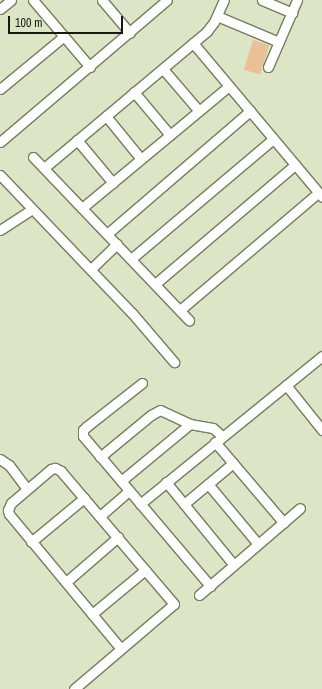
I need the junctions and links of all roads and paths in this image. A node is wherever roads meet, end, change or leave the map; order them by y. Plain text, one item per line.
1 (11, 0) edge
2 (33, 0) edge
3 (102, 0) edge
4 (168, 0) edge
5 (224, 0) edge
6 (262, 0) edge
7 (297, 0) edge
8 (0, 9) edge
9 (292, 12) junction
10 (217, 16) junction
11 (130, 33) junction
12 (64, 36) junction
13 (279, 42) junction
14 (193, 43) junction
15 (90, 67) junction
16 (268, 67) dead end
17 (163, 68) junction
18 (229, 86) junction
19 (0, 89) edge
20 (134, 92) junction
21 (199, 111) junction
22 (250, 111) junction
23 (106, 116) junction
24 (170, 135) junction
25 (274, 139) junction
26 (77, 140) junction
27 (0, 142) edge
28 (33, 157) dead end
29 (141, 159) junction
30 (295, 165) junction
31 (44, 168) junction
32 (0, 175) edge
33 (112, 183) junction
34 (320, 195) edge
35 (82, 208) junction
36 (32, 209) junction
37 (0, 230) edge
38 (107, 234) junction
39 (119, 246) junction
40 (131, 259) junction
41 (93, 271) junction
42 (155, 284) junction
43 (180, 310) junction
44 (189, 320) dead end
45 (322, 356) edge
46 (174, 362) dead end
47 (142, 383) dead end
48 (286, 385) junction
49 (190, 424) junction
50 (322, 430) edge
51 (219, 439) junction
52 (100, 457) junction
53 (0, 459) edge
54 (233, 463) junction
55 (121, 481) junction
56 (166, 482) junction
57 (208, 484) junction
58 (27, 488) junction
59 (129, 491) junction
60 (84, 498) junction
61 (140, 504) junction
62 (184, 504) junction
63 (300, 508) dead end
64 (100, 516) junction
65 (284, 523) junction
66 (118, 537) junction
67 (31, 542) junction
68 (258, 544) junction
69 (234, 565) junction
70 (145, 570) junction
71 (66, 582) junction
72 (210, 586) junction
73 (199, 595) dead end
74 (92, 614) junction
75 (121, 648) junction
76 (74, 689) edge

1 - 8 street
2 - 12 street
3 - 11 street
4 - 11 street
5 - 10 street
6 - 9 street
7 - 9 street
9 - 13 street
10 - 13 street
10 - 14 street
11 - 15 street
12 - 15 street
12 - 19 street
13 - 16 street
14 - 17 street
14 - 18 street
15 - 27 street
17 - 20 street
17 - 21 street
18 - 21 street
18 - 22 street
20 - 23 street
20 - 24 street
21 - 24 street
22 - 25 street
22 - 38 street
23 - 26 street
23 - 29 street
24 - 29 street
25 - 30 street
25 - 40 street
26 - 31 street
26 - 33 street
28 - 31 street
29 - 33 street
30 - 34 street
30 - 42 street
31 - 35 street
32 - 36 street
33 - 35 street
34 - 43 street
35 - 38 street
36 - 37 street
36 - 41 street
38 - 39 street
39 - 40 street
39 - 41 street
40 - 42 street
41 - 46 street
42 - 43 street
43 - 44 street
45 - 48 street
47 - 52 street
48 - 50 street
48 - 51 street
49 - 51 street
49 - 52 street
49 - 55 street
51 - 54 street
51 - 56 street
52 - 55 street
53 - 58 street
54 - 57 street
54 - 65 street
55 - 59 street
56 - 61 street
56 - 62 street
57 - 62 street
57 - 68 street
58 - 60 street
58 - 67 street
59 - 61 street
59 - 64 street
60 - 64 street
60 - 67 street
61 - 72 street
62 - 69 street
63 - 65 street
64 - 66 street
65 - 68 street
66 - 70 street
66 - 71 street
67 - 71 street
68 - 69 street
69 - 72 street
70 - 74 street
70 - 75 street
71 - 74 street
72 - 73 street
74 - 75 street
75 - 76 street

